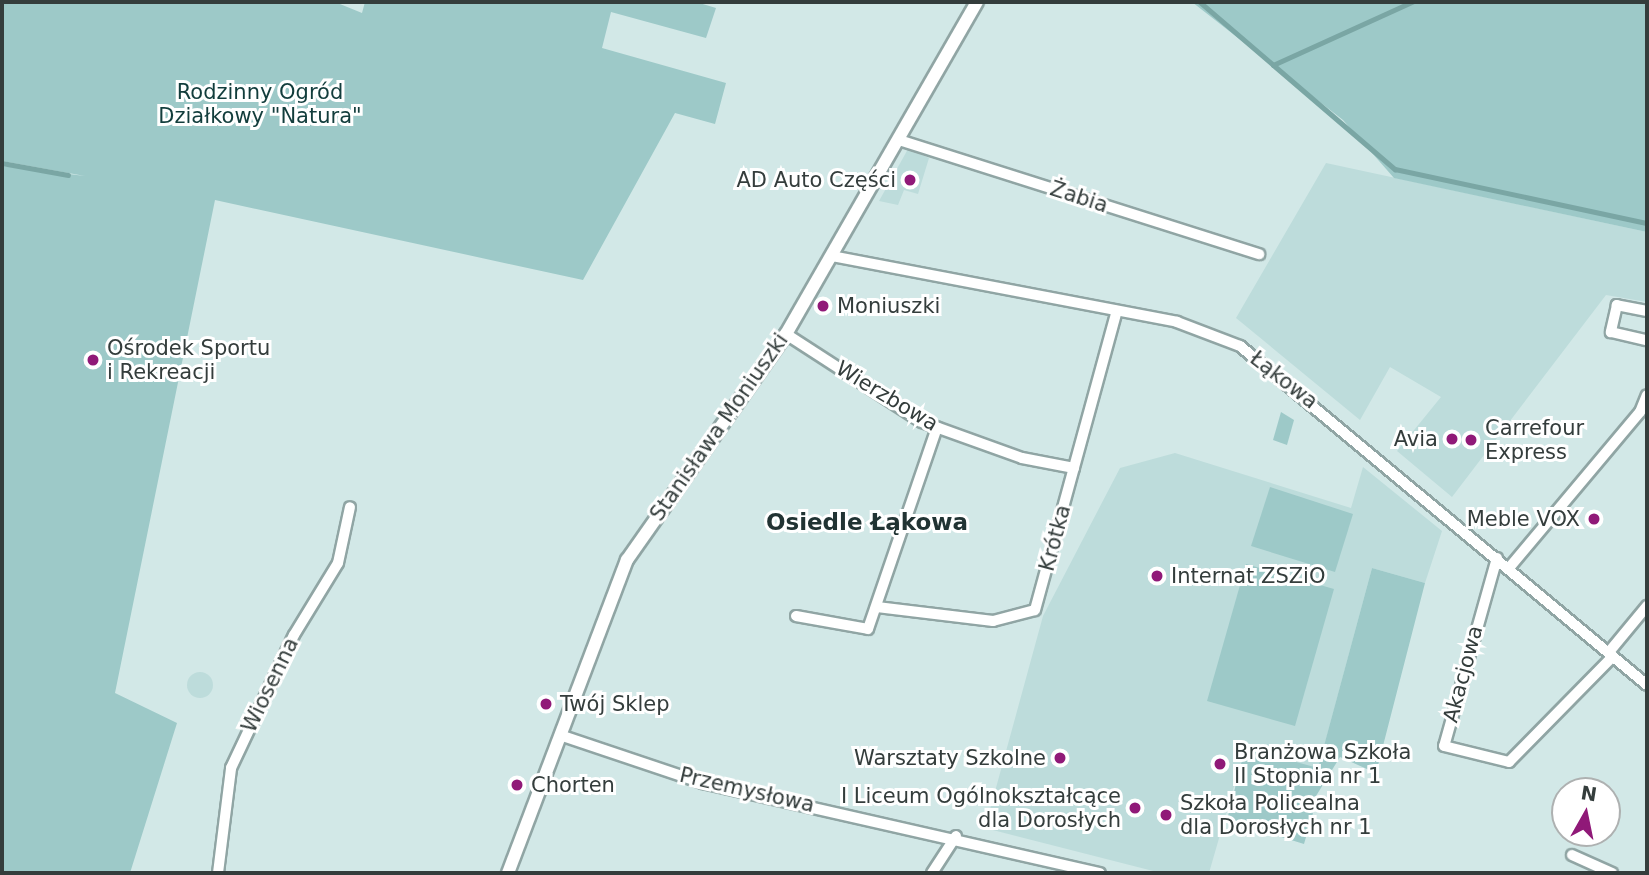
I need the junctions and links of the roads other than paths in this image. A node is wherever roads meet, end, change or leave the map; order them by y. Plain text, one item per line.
1 (977, 2) edge
2 (899, 140) junction
3 (1259, 254) dead end
4 (832, 256) junction
5 (1116, 311) junction
6 (1647, 311) edge
7 (786, 334) junction
8 (1647, 340) edge
9 (1647, 397) edge
10 (937, 428) junction
11 (1074, 468) junction
12 (350, 507) dead end
13 (1497, 558) junction
14 (1509, 568) junction
15 (1647, 606) edge
16 (877, 607) junction
17 (796, 616) dead end
18 (1611, 654) junction
19 (1647, 685) edge
20 (561, 735) junction
21 (956, 836) junction
22 (1572, 855) dead end
23 (218, 873) edge
24 (508, 873) edge
25 (932, 873) edge
26 (1100, 873) edge
27 (1612, 873) edge

1 - 2 street, Stanisława Moniuszki
2 - 3 street, Żabia
2 - 4 street, Stanisława Moniuszki
4 - 5 street, Łąkowa
4 - 7 street, Stanisława Moniuszki
5 - 11 street, Krótka
5 - 13 street, Łąkowa
6 - 8 street
7 - 10 street, Wierzbowa
7 - 20 street, Stanisława Moniuszki
9 - 14 street
10 - 11 street, Wierzbowa
10 - 16 street
11 - 16 street, Krótka
12 - 23 street, Wiosenna
13 - 14 street, Łąkowa
13 - 18 street, Akacjowa
14 - 18 street, Łąkowa
15 - 18 street
16 - 17 street
18 - 19 street, Łąkowa
20 - 21 street, Przemysłowa
20 - 24 street, Stanisława Moniuszki
21 - 25 street
21 - 26 street, Przemysłowa
22 - 27 street

